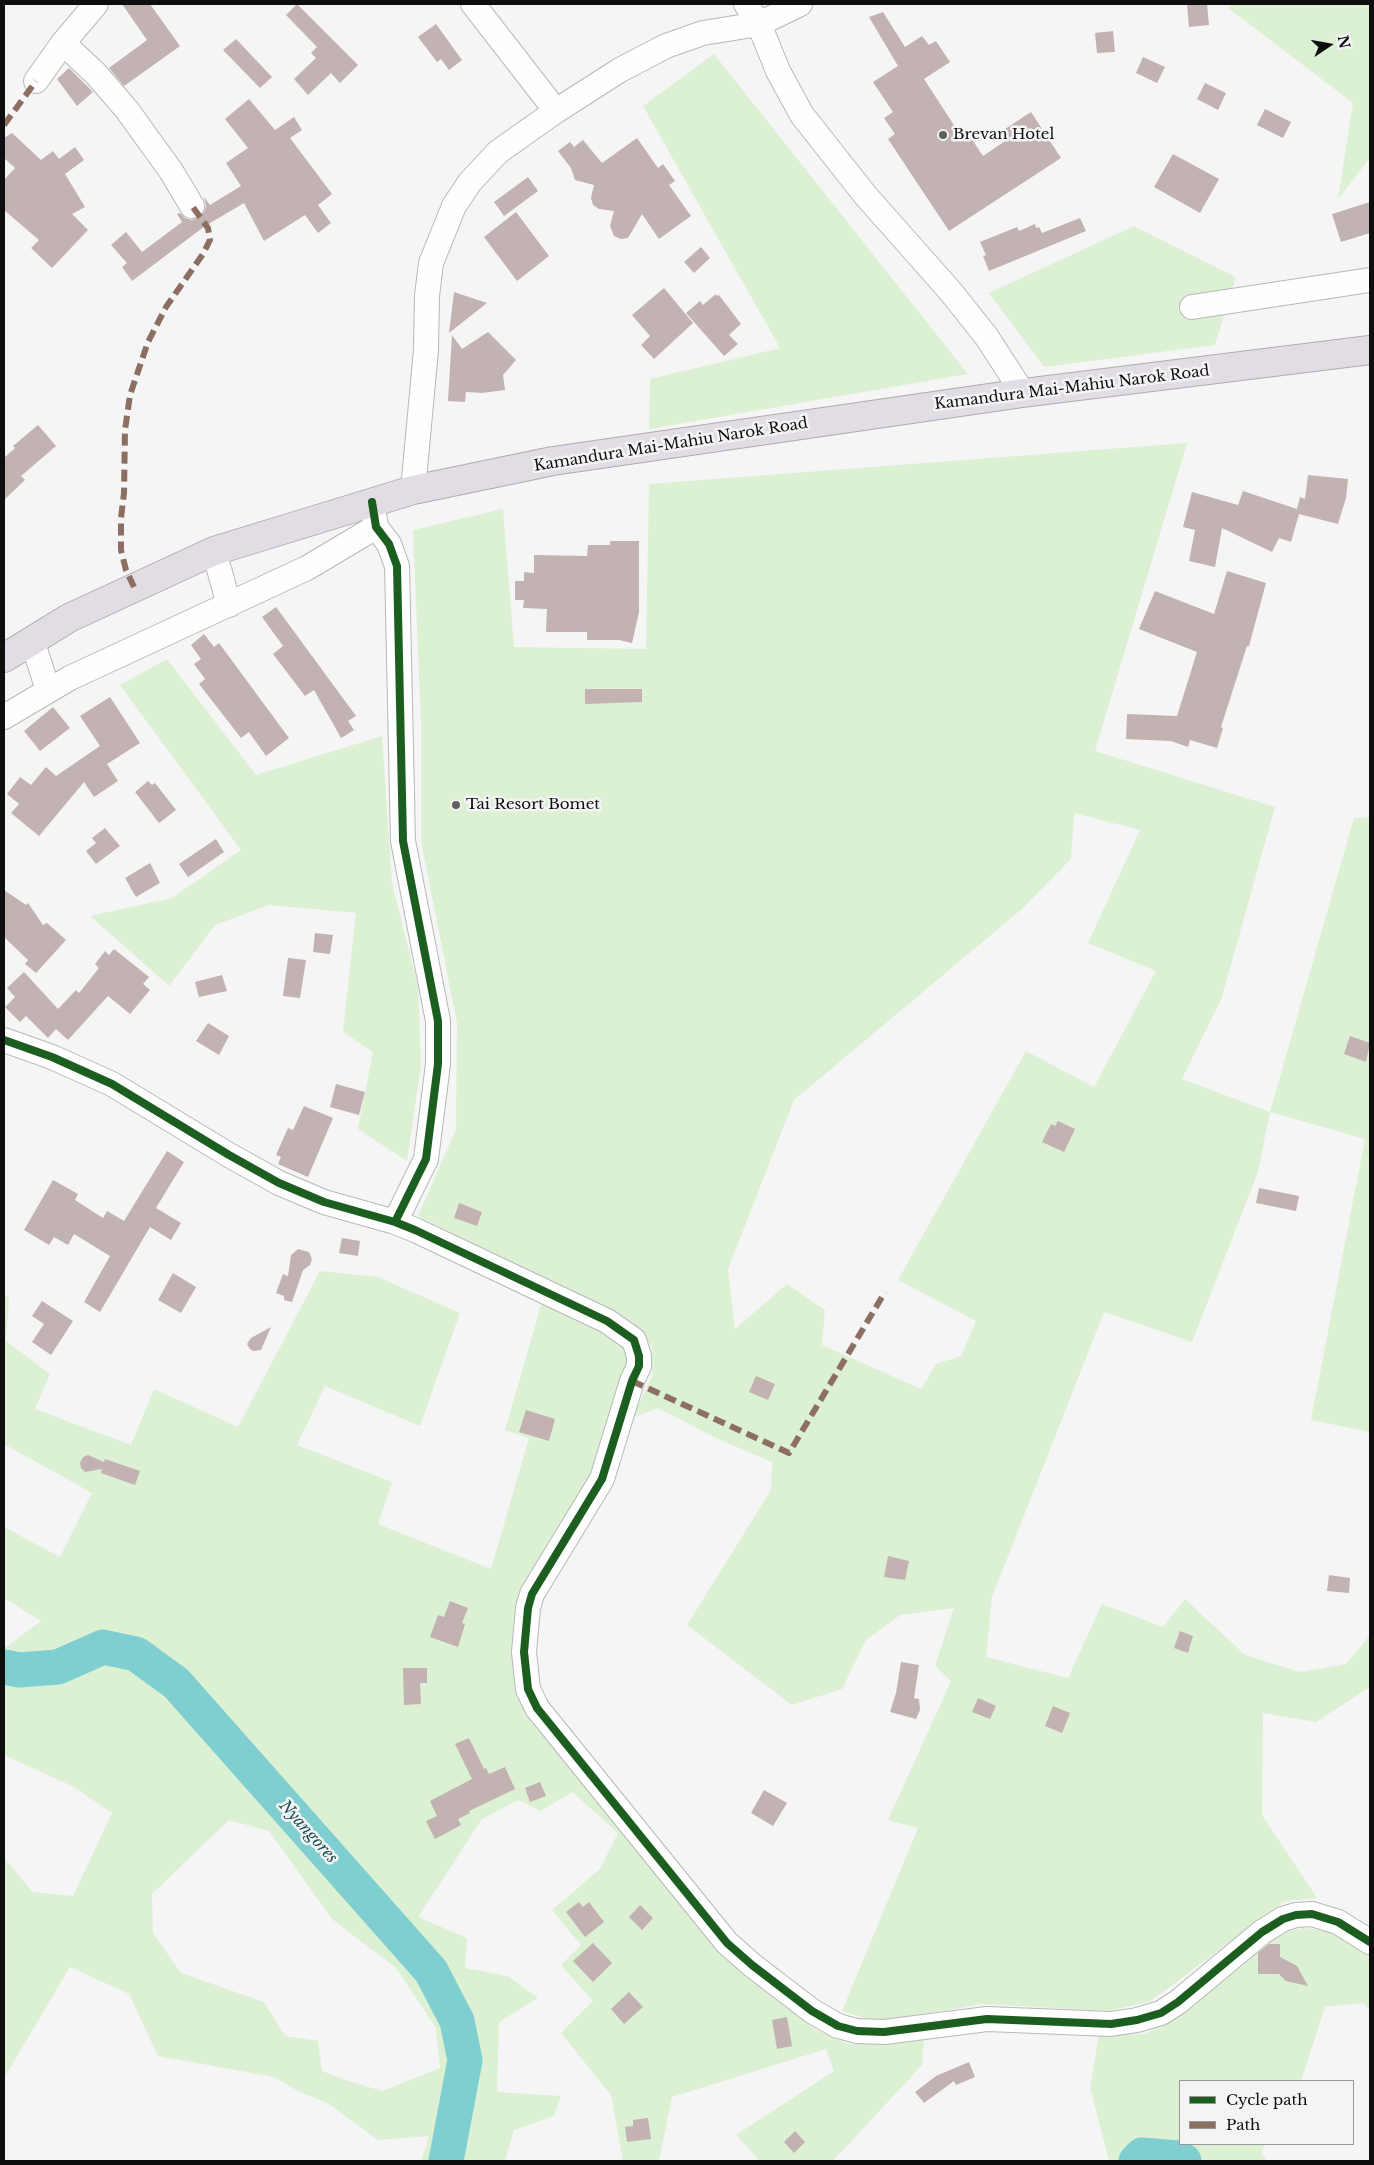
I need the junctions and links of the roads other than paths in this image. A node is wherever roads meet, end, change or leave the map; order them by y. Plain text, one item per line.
1 (96, 4) edge
2 (472, 4) edge
3 (746, 4) edge
4 (800, 4) edge
5 (759, 24) junction
6 (63, 43) junction
7 (36, 82) dead end
8 (556, 111) junction
9 (192, 206) dead end
10 (1370, 280) edge
11 (1192, 307) dead end
12 (1370, 350) edge
13 (1023, 393) junction
14 (413, 490) junction
15 (374, 515) junction
16 (214, 551) junction
17 (230, 605) junction
18 (32, 640) junction
19 (4, 658) edge
20 (48, 690) junction
21 (4, 717) edge
22 (4, 1040) edge
23 (395, 1222) junction
24 (1370, 1942) edge

1 - 6 street
2 - 8 street
3 - 5 street
4 - 5 street
5 - 8 street
5 - 13 street
6 - 7 street
6 - 9 street
8 - 14 street
10 - 11 street
12 - 13 highway, Kamandura Mai-Mahiu Narok Road
13 - 14 highway, Kamandura Mai-Mahiu Narok Road
14 - 15 highway, Kamandura Mai-Mahiu Narok Road
15 - 16 highway, Kamandura Mai-Mahiu Narok Road
15 - 17 street
15 - 23 street
16 - 17 street
16 - 18 highway, Kamandura Mai-Mahiu Narok Road
17 - 20 street
18 - 19 highway, Kamandura Mai-Mahiu Narok Road
18 - 20 street
20 - 21 street
22 - 23 street
23 - 24 street

